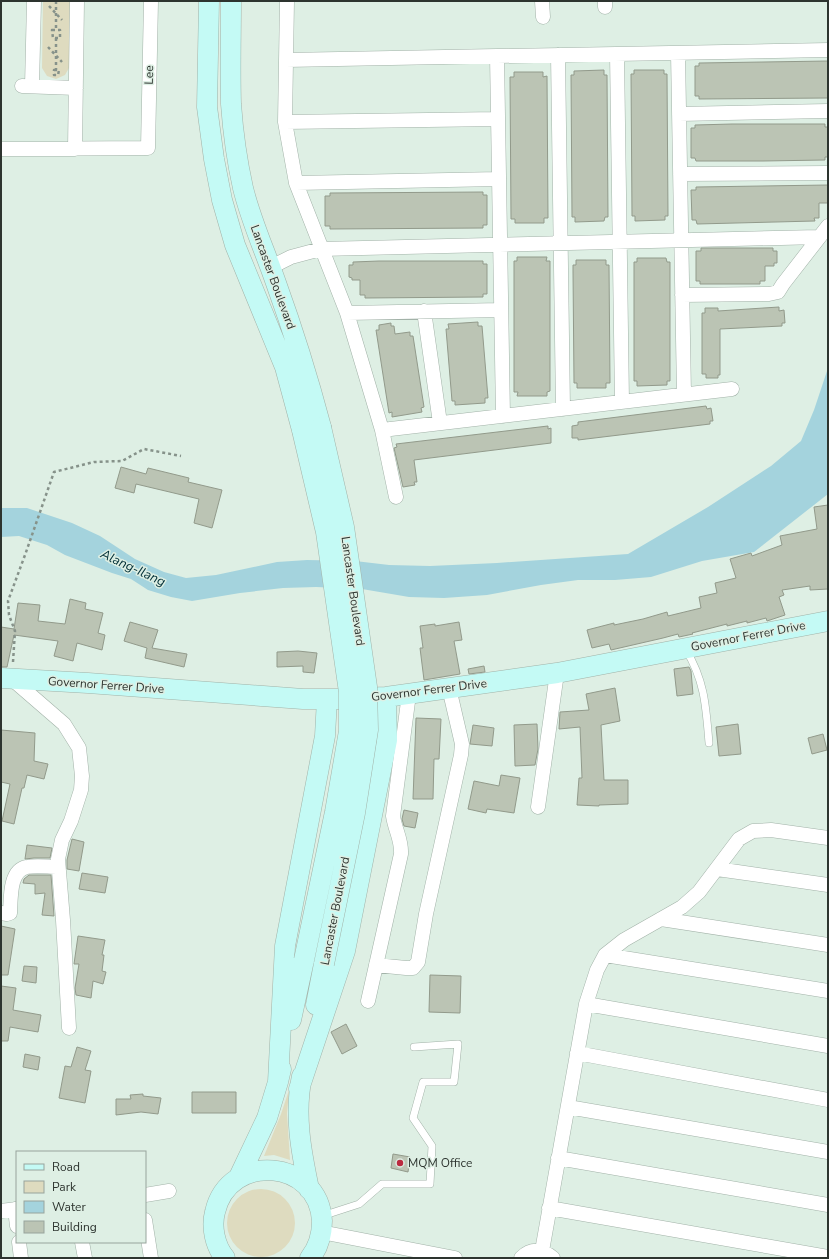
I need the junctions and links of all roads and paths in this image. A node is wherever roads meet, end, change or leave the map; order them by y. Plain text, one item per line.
1 (56, 1) edge
2 (77, 1) edge
3 (151, 1) edge
4 (209, 1) edge
5 (231, 1) edge
6 (287, 1) edge
7 (542, 1) edge
8 (41, 3) edge
9 (56, 14) junction
10 (543, 17) dead end
11 (77, 35) junction
12 (33, 36) junction
13 (828, 50) edge
14 (678, 53) junction
15 (617, 54) junction
16 (56, 55) junction
17 (558, 55) junction
18 (497, 56) junction
19 (286, 60) junction
20 (56, 70) dead end
21 (76, 81) junction
22 (828, 111) edge
23 (679, 114) junction
24 (498, 119) junction
25 (285, 122) junction
26 (1, 149) edge
27 (75, 149) junction
28 (680, 174) junction
29 (828, 174) edge
30 (499, 179) junction
31 (296, 183) junction
32 (828, 226) edge
33 (819, 238) junction
34 (681, 240) junction
35 (620, 242) junction
36 (561, 244) junction
37 (500, 245) junction
38 (321, 249) junction
39 (271, 267) junction
40 (682, 295) junction
41 (501, 310) junction
42 (424, 311) junction
43 (346, 312) junction
44 (732, 389) dead end
45 (684, 394) junction
46 (622, 402) junction
47 (564, 409) junction
48 (503, 416) junction
49 (440, 423) junction
50 (311, 429) junction
51 (382, 430) junction
52 (181, 456) dead end
53 (396, 497) dead end
54 (828, 620) edge
55 (685, 649) junction
56 (557, 673) junction
57 (6, 679) edge
58 (449, 688) junction
59 (409, 694) junction
60 (386, 697) junction
61 (327, 699) junction
62 (709, 743) dead end
63 (538, 807) dead end
64 (828, 838) edge
65 (58, 867) junction
66 (717, 869) junction
67 (828, 885) edge
68 (1, 913) edge
69 (661, 920) junction
70 (828, 945) edge
71 (604, 955) junction
72 (376, 965) junction
73 (828, 991) edge
74 (368, 1001) dead end
75 (586, 1004) junction
76 (68, 1028) dead end
77 (828, 1046) edge
78 (414, 1047) dead end
79 (577, 1053) junction
80 (278, 1082) junction
81 (299, 1089) junction
82 (828, 1100) edge
83 (568, 1106) junction
84 (828, 1152) edge
85 (558, 1158) junction
86 (239, 1177) junction
87 (309, 1189) junction
88 (169, 1191) dead end
89 (146, 1195) edge
90 (828, 1205) edge
91 (549, 1208) junction
92 (11, 1210) edge
93 (16, 1223) edge
94 (321, 1224) junction
95 (146, 1226) edge
96 (19, 1243) edge
97 (82, 1243) edge
98 (547, 1254) edge
99 (828, 1257) edge
100 (21, 1258) edge
101 (85, 1258) edge
102 (151, 1258) edge
103 (225, 1258) edge
104 (310, 1258) edge
105 (455, 1258) edge
106 (521, 1258) edge

1 - 9 path
2 - 11 street
3 - 27 street, Lee
4 - 50 main road, Lancaster Boulevard
5 - 39 main road, Lancaster Boulevard
6 - 19 street
7 - 10 street
8 - 9 path
8 - 12 street
9 - 11 path
9 - 16 path
11 - 21 street
12 - 16 path
12 - 21 street
13 - 14 street
14 - 15 street
14 - 23 street
15 - 17 street
15 - 35 street
16 - 20 path
16 - 21 path
17 - 18 street
17 - 36 street
18 - 19 street
18 - 24 street
19 - 25 street
21 - 27 street
22 - 23 street
23 - 28 street
24 - 25 street
24 - 30 street
25 - 31 street
26 - 27 street
28 - 29 street
28 - 34 street
30 - 31 street
30 - 37 street
31 - 38 street
32 - 33 street
33 - 34 street
33 - 40 street
34 - 35 street
34 - 40 street
35 - 36 street
35 - 46 street
36 - 37 street
36 - 47 street
37 - 38 street
37 - 41 street
38 - 39 street
38 - 43 street
39 - 50 main road, Lancaster Boulevard
40 - 45 street
41 - 42 street
41 - 48 street
42 - 43 street
42 - 49 street
43 - 51 street
44 - 45 street
45 - 46 street
46 - 47 street
47 - 48 street
48 - 49 street
49 - 51 street
50 - 80 main road, Lancaster Boulevard, bridge
50 - 81 main road, Lancaster Boulevard, bridge
51 - 53 street
52 - 57 path
54 - 55 main road, Governor Ferrer Drive
55 - 56 main road, Governor Ferrer Drive
55 - 62 lane
56 - 58 main road, Governor Ferrer Drive
56 - 63 street
57 - 61 main road, Governor Ferrer Drive
57 - 65 street
58 - 59 main road, Governor Ferrer Drive
58 - 72 street
59 - 60 main road, Governor Ferrer Drive
59 - 72 street
60 - 61 main road, Governor Ferrer Drive
60 - 81 main road
61 - 80 main road
64 - 66 street
65 - 68 street
65 - 76 street
66 - 67 street
66 - 69 street
69 - 70 street
69 - 71 street
71 - 73 street
71 - 75 street
72 - 74 street
75 - 77 street
75 - 79 street
78 - 94 lane
79 - 82 street
79 - 83 street
80 - 86 main road, Lancaster Boulevard
81 - 87 main road, Lancaster Boulevard
83 - 84 street
83 - 85 street
85 - 90 street
85 - 91 street
86 - 87 main road
86 - 103 main road
87 - 94 main road
88 - 89 street
91 - 98 street
91 - 99 street
92 - 93 street
94 - 104 main road
94 - 105 street
95 - 102 street
96 - 100 street
97 - 101 street
98 - 106 street

